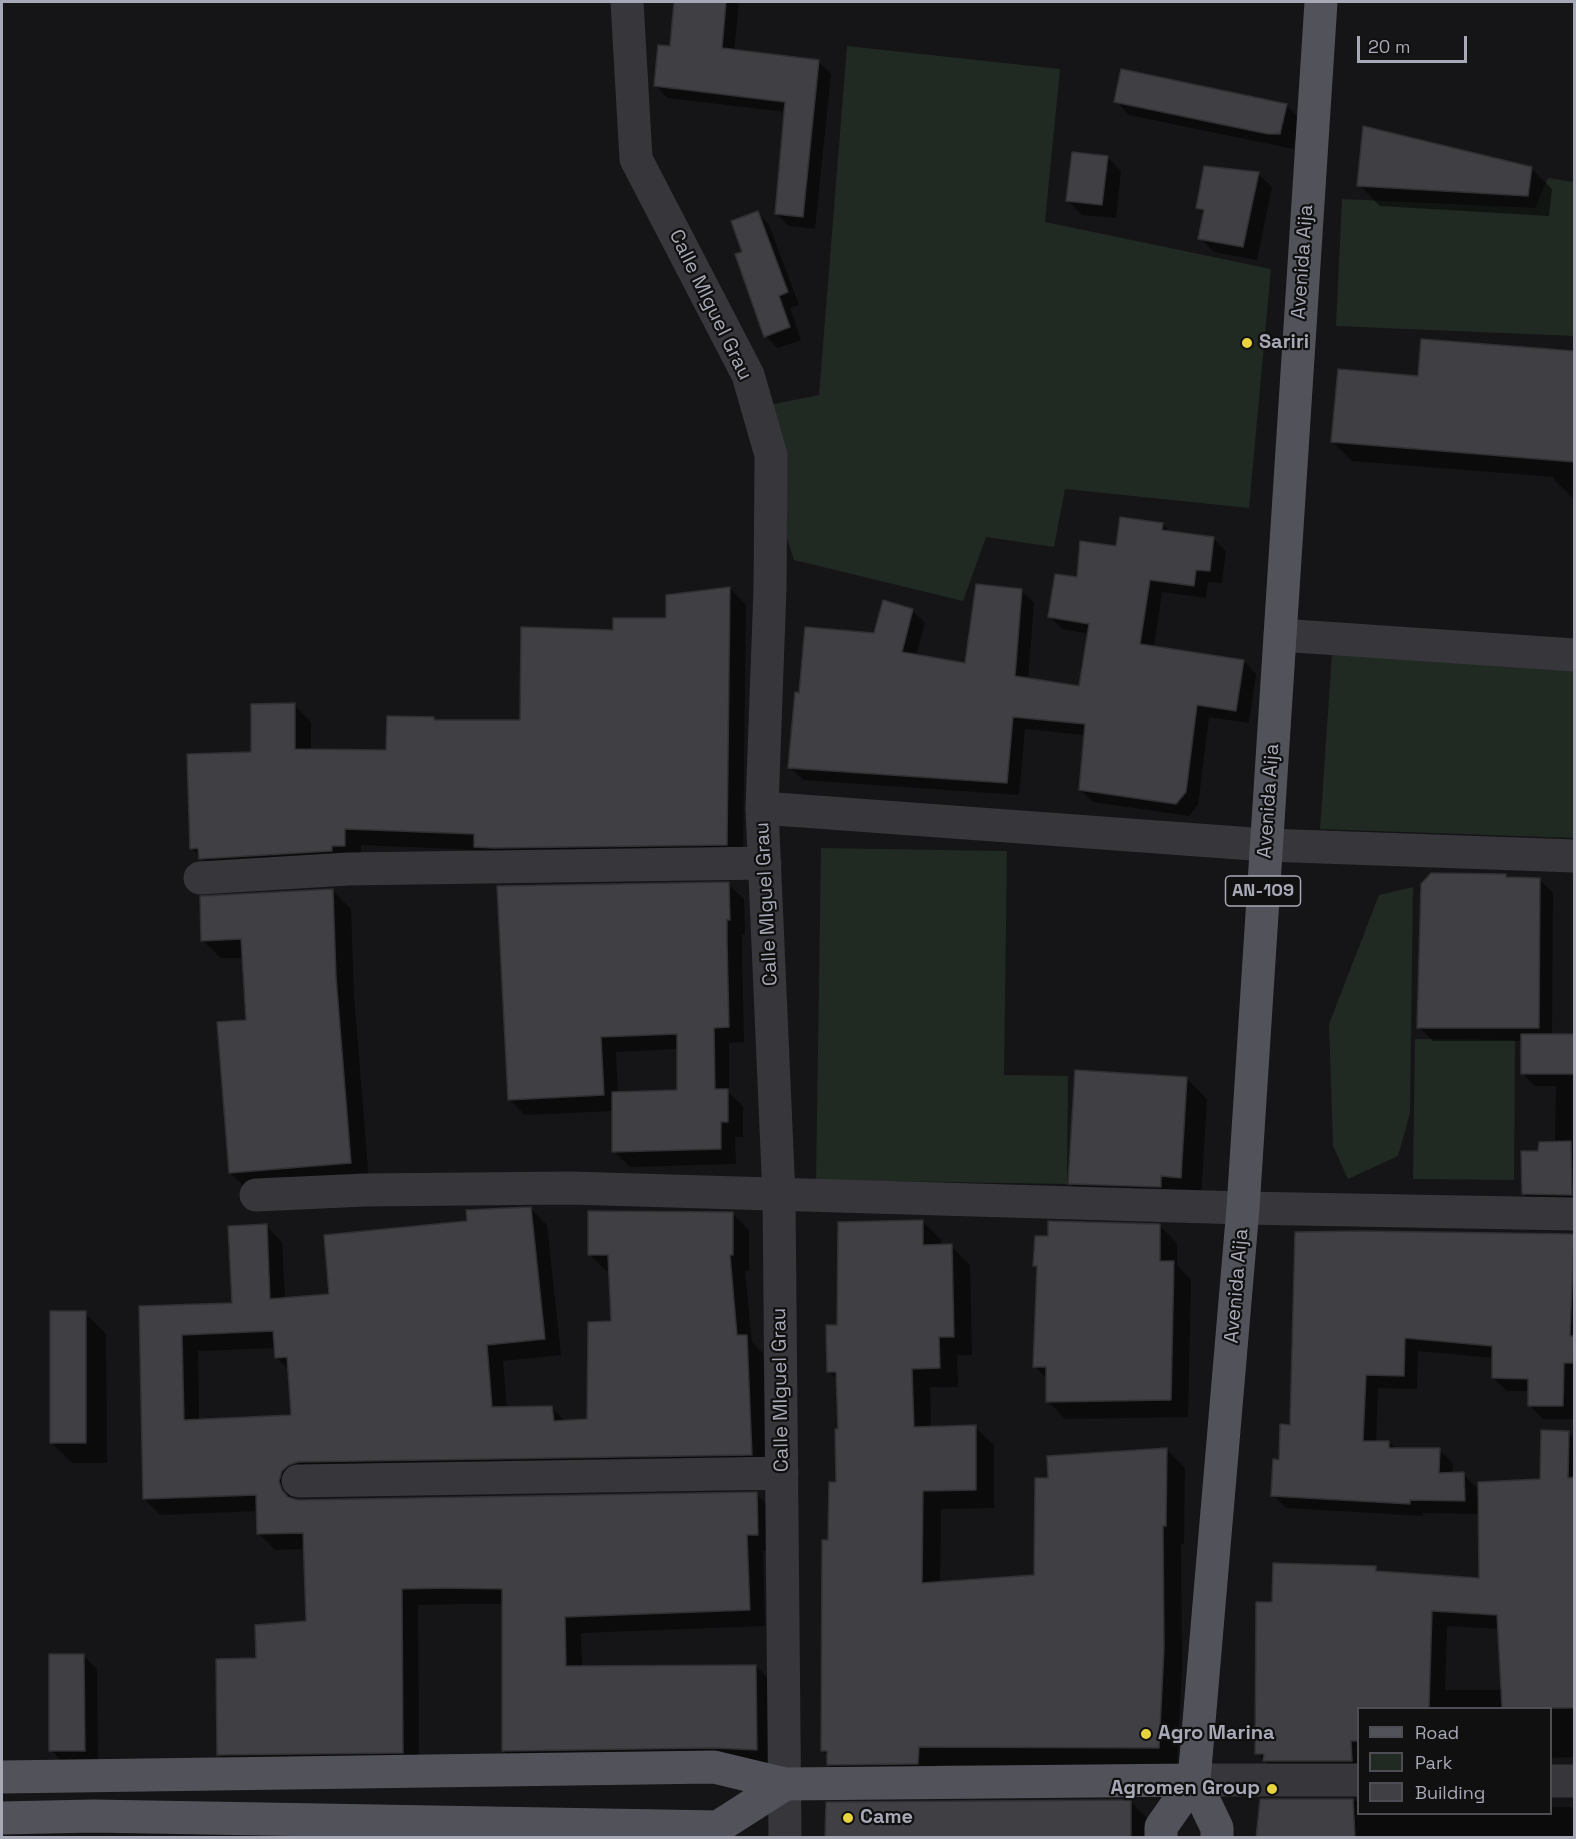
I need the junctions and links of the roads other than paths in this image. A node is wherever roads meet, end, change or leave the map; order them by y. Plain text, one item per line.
1 (627, 2) edge
2 (1321, 2) edge
3 (1280, 635) junction
4 (1575, 655) edge
5 (762, 808) junction
6 (1266, 845) junction
7 (1575, 856) edge
8 (765, 863) junction
9 (200, 878) dead end
10 (256, 1195) dead end
11 (779, 1196) junction
12 (1243, 1208) junction
13 (1575, 1214) edge
14 (782, 1473) junction
15 (298, 1481) dead end
16 (2, 1777) edge
17 (1194, 1780) junction
18 (1357, 1780) edge
19 (1552, 1781) edge
20 (1575, 1781) edge
21 (785, 1784) junction
22 (2, 1818) edge
23 (785, 1838) edge
24 (1161, 1838) edge
25 (1217, 1838) edge

1 - 5 street, Calle MIguel Grau
2 - 3 main road, Avenida Aija / AN-109
3 - 4 street
3 - 6 main road, Avenida Aija / AN-109
5 - 6 street
5 - 8 street, Calle MIguel Grau
6 - 7 street
6 - 12 main road, Avenida Aija / AN-109
8 - 9 street
8 - 11 street, Calle MIguel Grau
10 - 11 street
11 - 12 street
11 - 14 street, Calle MIguel Grau
12 - 13 street
12 - 17 main road, Avenida Aija / AN-109
14 - 15 street
14 - 21 street, Calle MIguel Grau
16 - 21 main road
17 - 18 street
17 - 21 main road
17 - 24 main road
17 - 25 main road
19 - 20 street
21 - 22 main road
21 - 23 street, Calle MIguel Grau

